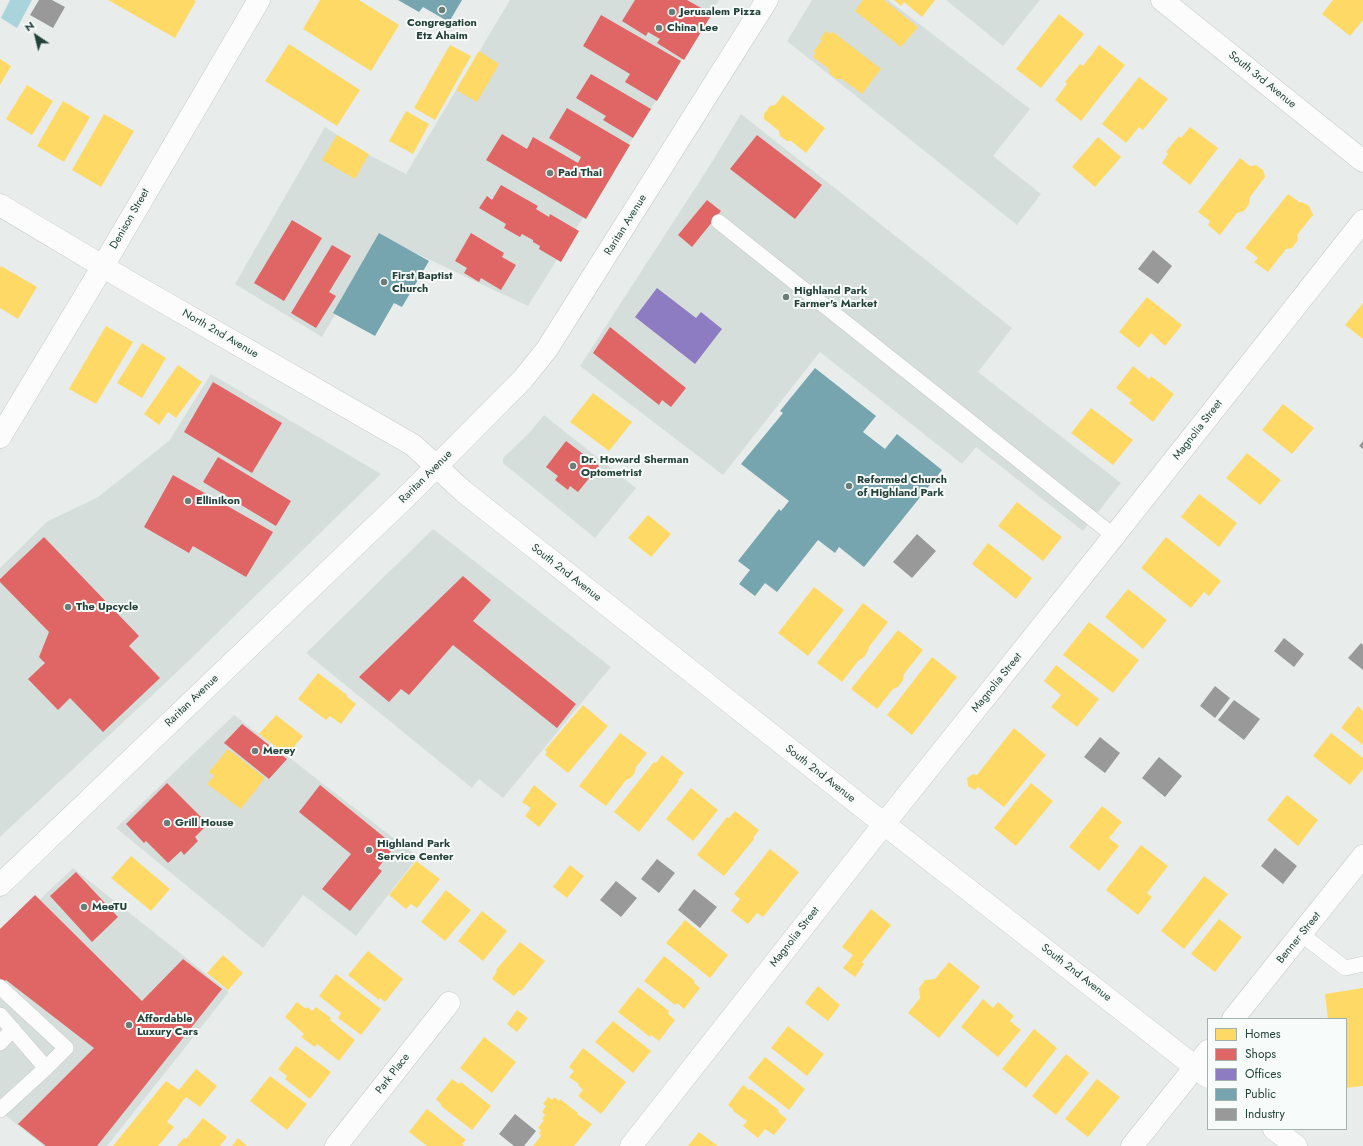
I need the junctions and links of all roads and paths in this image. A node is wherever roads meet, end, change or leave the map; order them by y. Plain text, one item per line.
1 (258, 0) edge
2 (767, 0) edge
3 (1162, 0) edge
4 (1363, 161) edge
5 (0, 205) edge
6 (1363, 221) edge
7 (719, 222) dead end
8 (103, 266) junction
9 (0, 437) edge
10 (436, 467) junction
11 (1114, 536) junction
12 (884, 824) junction
13 (1363, 856) edge
14 (0, 885) edge
15 (1302, 934) junction
16 (1363, 964) edge
17 (0, 987) edge
18 (449, 1003) dead end
19 (0, 1015) edge
20 (1234, 1018) edge
21 (13, 1029) junction
22 (0, 1043) edge
23 (1204, 1065) edge
24 (46, 1068) junction
25 (0, 1110) edge
26 (1275, 1130) edge
27 (336, 1146) edge
28 (631, 1146) edge
29 (1132, 1146) edge
30 (1296, 1146) edge

1 - 8 street, Denison Street
2 - 10 street, Raritan Avenue
3 - 4 street, South 3rd Avenue
5 - 8 street, North 2nd Avenue
6 - 11 street, Magnolia Street
7 - 11 lane
8 - 9 street, Denison Street
8 - 10 street, North 2nd Avenue
10 - 12 street, South 2nd Avenue
10 - 14 street, Raritan Avenue
11 - 12 street, Magnolia Street
12 - 23 street, South 2nd Avenue
12 - 28 street, Magnolia Street
13 - 15 street, Benner Street
15 - 16 lane
15 - 20 street, Benner Street
17 - 24 lane
18 - 27 street, Park Place
19 - 21 lane
21 - 22 lane
21 - 24 lane
23 - 29 street
24 - 25 lane
26 - 30 street

